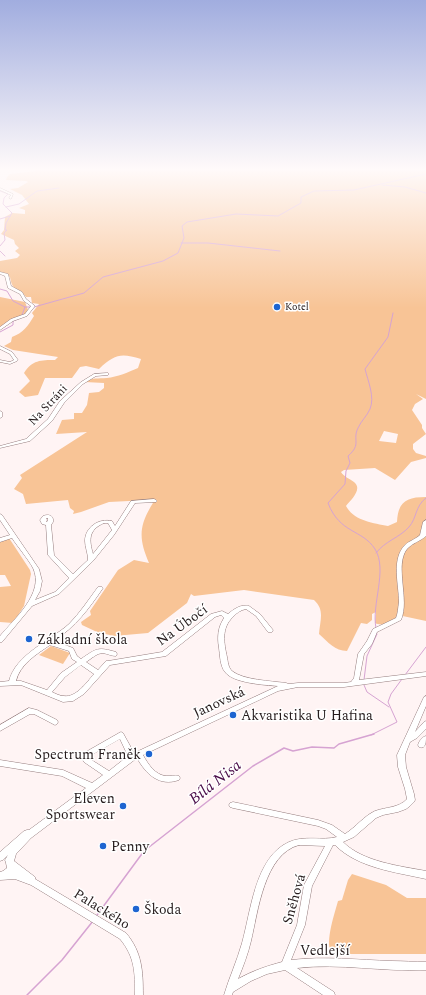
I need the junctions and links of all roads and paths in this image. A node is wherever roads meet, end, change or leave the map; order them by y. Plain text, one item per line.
1 (0, 273) edge
2 (0, 329) edge
3 (0, 347) edge
4 (0, 361) edge
5 (107, 374) dead end
6 (0, 412) edge
7 (0, 417) edge
8 (0, 447) edge
9 (154, 501) dead end
10 (0, 518) edge
11 (426, 522) edge
12 (48, 523) dead end
13 (114, 530) junction
14 (12, 536) junction
15 (0, 540) edge
16 (92, 560) junction
17 (73, 578) junction
18 (100, 588) dead end
19 (30, 605) junction
20 (228, 618) junction
21 (270, 630) dead end
22 (0, 640) edge
23 (49, 642) junction
24 (114, 654) dead end
25 (81, 662) junction
26 (97, 673) junction
27 (426, 674) edge
28 (357, 682) junction
29 (12, 683) junction
30 (0, 684) edge
31 (288, 686) junction
32 (48, 694) junction
33 (426, 699) edge
34 (53, 721) dead end
35 (426, 724) edge
36 (0, 728) edge
37 (426, 739) edge
38 (408, 740) junction
39 (421, 745) dead end
40 (135, 755) junction
41 (0, 763) edge
42 (108, 774) junction
43 (176, 778) dead end
44 (92, 787) junction
45 (234, 805) dead end
46 (47, 821) junction
47 (346, 838) junction
48 (333, 842) junction
49 (0, 857) edge
50 (10, 862) junction
51 (426, 875) edge
52 (2, 876) edge
53 (34, 882) junction
54 (285, 965) junction
55 (426, 966) edge
56 (229, 992) edge
57 (140, 995) edge
58 (331, 995) edge

1 - 2 street
3 - 4 street
5 - 8 street, Na Stráni
6 - 7 street
9 - 13 street
10 - 14 street
11 - 28 street
12 - 17 street
13 - 16 street
13 - 16 street
14 - 15 street
14 - 19 street
16 - 17 street
17 - 19 street
18 - 23 street
19 - 22 street
20 - 21 street
20 - 26 street, Na Úbočí
20 - 31 street, Na Úbočí
23 - 25 street
23 - 29 street
24 - 25 street
25 - 26 street
25 - 32 street
26 - 32 street, Na Úbočí
27 - 28 street, Janovská
28 - 31 street, Janovská
29 - 30 street, Na Úbočí
29 - 32 street, Na Úbočí
31 - 40 street, Janovská
33 - 38 street
34 - 36 street
35 - 38 street
37 - 39 street
38 - 47 street
40 - 42 street, Janovská
40 - 42 street
40 - 43 street
41 - 44 street
42 - 44 street, Janovská
44 - 46 street, Janovská
45 - 47 street
46 - 49 street, Janovská
46 - 50 street, Janovská
47 - 48 street
48 - 51 street
48 - 54 street, Sněhová
48 - 56 street
49 - 50 street, Palackého
50 - 52 street, Janovská
50 - 53 street, Palackého
52 - 53 street, Palackého
53 - 57 street, Palackého
54 - 55 street, Vedlejší
54 - 56 street, Vedlejší
54 - 58 street

